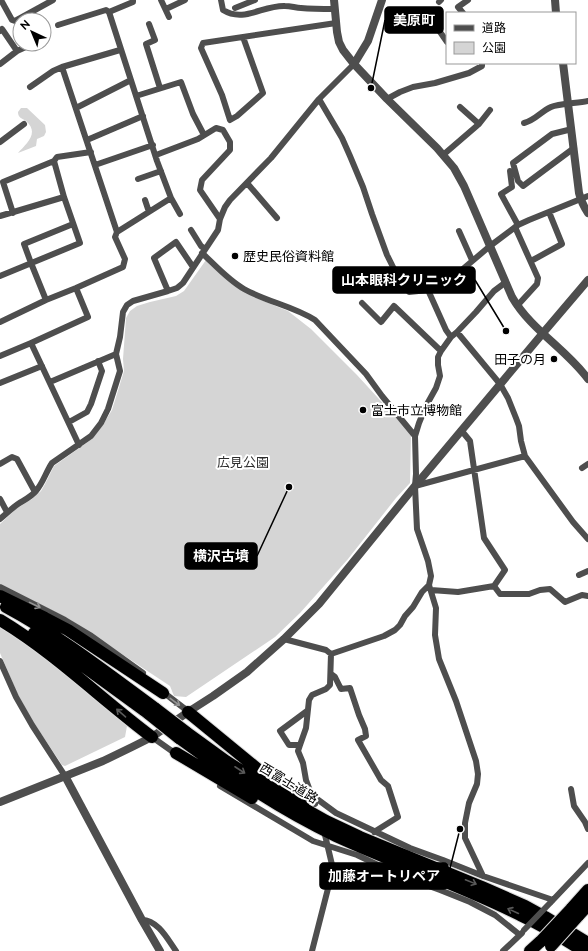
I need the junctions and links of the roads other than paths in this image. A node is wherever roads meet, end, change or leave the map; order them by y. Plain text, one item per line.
1 (1, 0) edge
2 (53, 0) edge
3 (133, 0) edge
4 (162, 0) edge
5 (185, 0) edge
6 (221, 0) edge
7 (255, 0) edge
8 (334, 0) edge
9 (382, 0) edge
10 (468, 0) edge
11 (555, 0) edge
12 (177, 2) edge
13 (235, 8) dead end
14 (166, 9) junction
15 (335, 9) junction
16 (31, 12) edge
17 (109, 12) junction
18 (462, 12) edge
19 (556, 12) edge
20 (169, 17) dead end
21 (12, 20) edge
22 (336, 23) junction
23 (149, 24) dead end
24 (58, 25) dead end
25 (438, 29) dead end
26 (0, 31) edge
27 (243, 37) junction
28 (446, 41) edge
29 (12, 44) edge
30 (120, 50) junction
31 (16, 52) edge
32 (0, 64) edge
33 (354, 64) junction
34 (482, 64) edge
35 (563, 64) edge
36 (62, 67) junction
37 (131, 80) junction
38 (30, 87) dead end
39 (160, 88) junction
40 (136, 96) junction
41 (319, 99) junction
42 (387, 99) junction
43 (588, 101) edge
44 (568, 104) junction
45 (460, 107) dead end
46 (76, 108) junction
47 (490, 110) dead end
48 (143, 116) junction
49 (524, 123) dead end
50 (24, 124) dead end
51 (479, 124) junction
52 (572, 130) junction
53 (204, 134) junction
54 (87, 140) junction
55 (0, 142) edge
56 (153, 145) junction
57 (574, 148) junction
58 (91, 152) junction
59 (156, 155) junction
60 (444, 155) junction
61 (54, 161) junction
62 (95, 165) junction
63 (161, 171) junction
64 (510, 171) dead end
65 (138, 179) dead end
66 (247, 183) junction
67 (584, 197) edge
68 (64, 198) junction
69 (171, 198) junction
70 (145, 200) dead end
71 (149, 212) junction
72 (548, 212) junction
73 (13, 213) junction
74 (588, 213) edge
75 (180, 214) dead end
76 (0, 216) edge
77 (277, 218) dead end
78 (220, 219) junction
79 (72, 224) junction
80 (517, 226) junction
81 (191, 230) dead end
82 (117, 232) junction
83 (459, 232) dead end
84 (490, 246) junction
85 (204, 251) junction
86 (472, 260) junction
87 (530, 261) junction
88 (31, 263) junction
89 (193, 267) junction
90 (457, 274) dead end
91 (0, 276) edge
92 (588, 280) edge
93 (506, 282) junction
94 (76, 288) junction
95 (168, 291) junction
96 (46, 300) junction
97 (362, 303) dead end
98 (517, 306) junction
99 (0, 322) edge
100 (457, 332) junction
101 (543, 333) junction
102 (451, 337) junction
103 (31, 343) junction
104 (441, 351) junction
105 (116, 354) junction
106 (0, 356) edge
107 (98, 361) junction
108 (42, 366) junction
109 (588, 379) edge
110 (50, 382) junction
111 (0, 383) edge
112 (500, 384) junction
113 (69, 422) junction
114 (462, 430) junction
115 (416, 436) junction
116 (79, 445) junction
117 (525, 456) junction
118 (0, 464) edge
119 (588, 464) edge
120 (582, 468) dead end
121 (474, 471) junction
122 (415, 486) junction
123 (35, 492) junction
124 (0, 498) edge
125 (7, 512) junction
126 (0, 519) edge
127 (588, 539) edge
128 (588, 571) edge
129 (579, 575) dead end
130 (494, 586) junction
131 (0, 587) edge
132 (430, 587) junction
133 (0, 596) edge
134 (588, 596) edge
135 (0, 604) edge
136 (0, 614) edge
137 (0, 620) edge
138 (284, 639) junction
139 (331, 654) junction
140 (0, 661) edge
141 (331, 674) junction
142 (163, 693) junction
143 (307, 711) junction
144 (152, 712) junction
145 (188, 712) junction
146 (183, 735) junction
147 (152, 737) junction
148 (300, 745) junction
149 (176, 753) junction
150 (65, 776) junction
151 (571, 789) dead end
152 (313, 796) junction
153 (0, 802) edge
154 (315, 804) dead end
155 (321, 830) junction
156 (588, 830) edge
157 (374, 832) junction
158 (328, 846) junction
159 (383, 847) junction
160 (588, 863) edge
161 (483, 876) junction
162 (588, 890) edge
163 (551, 902) junction
164 (588, 905) edge
165 (574, 912) junction
166 (142, 920) junction
167 (520, 935) junction
168 (588, 943) edge
169 (546, 946) edge
170 (160, 951) edge
171 (176, 951) edge
172 (312, 951) edge
173 (503, 951) edge
174 (531, 951) edge
175 (583, 951) edge

1 - 21 street
2 - 16 street
3 - 17 street
4 - 14 street
5 - 12 street
6 - 15 street
7 - 13 street
8 - 15 street
9 - 33 street
10 - 18 street
11 - 19 street
12 - 14 street
14 - 20 street
15 - 22 street
17 - 24 street
17 - 30 street
22 - 27 street
22 - 33 street
23 - 39 street
25 - 28 street
26 - 29 street
27 - 27 street
30 - 36 street
30 - 37 street
31 - 32 street
33 - 41 street
33 - 42 street
34 - 42 street
35 - 44 street
36 - 38 street
36 - 46 street
37 - 40 street
37 - 46 street
39 - 40 street
39 - 53 street
40 - 48 street
41 - 66 street
41 - 102 street
42 - 60 street
43 - 44 street
44 - 49 street
44 - 52 street
45 - 51 street
46 - 54 street
47 - 51 street
48 - 54 street
48 - 56 street
50 - 55 street
51 - 60 street
52 - 57 street
52 - 57 street
53 - 59 street
53 - 78 street
54 - 58 street
56 - 59 street
56 - 62 street
57 - 67 street
58 - 61 street
58 - 62 street
59 - 63 street
60 - 84 street
61 - 68 street
61 - 73 street
62 - 82 street
63 - 65 street
63 - 69 street
64 - 80 street
66 - 77 street
66 - 78 street
67 - 72 street
67 - 74 street
68 - 73 street
68 - 79 street
69 - 71 street
69 - 75 street
70 - 71 street
71 - 82 street
72 - 80 street
72 - 87 street
73 - 76 street
78 - 85 street
79 - 88 street
79 - 88 street
80 - 84 street
80 - 87 street
81 - 85 street
82 - 94 street
83 - 86 street
84 - 86 street
84 - 93 street
85 - 89 street
85 - 115 street
86 - 90 street
87 - 98 street
88 - 91 street
88 - 96 street
89 - 95 street
89 - 95 street
92 - 101 street
93 - 98 street
93 - 100 street
94 - 96 street
94 - 103 street
95 - 105 street
96 - 99 street
97 - 104 street
98 - 101 street
100 - 102 street
100 - 112 street
101 - 109 street
101 - 112 street
102 - 104 street
103 - 106 street
103 - 108 street
104 - 115 street
105 - 107 street
105 - 116 street
107 - 110 street
107 - 113 street
108 - 110 street
108 - 111 street
110 - 113 street
112 - 114 street
112 - 117 street
113 - 116 street
114 - 121 street
114 - 122 street
115 - 122 street
116 - 123 street
117 - 121 street
117 - 127 street
118 - 123 street
119 - 120 street
121 - 122 street
121 - 130 street
122 - 132 street
122 - 138 street
123 - 125 street
124 - 125 street
125 - 126 street
128 - 129 street
130 - 132 street
130 - 134 street
131 -> 142 street
132 - 139 street
132 - 161 street
133 - 142 highway
135 - 144 highway, 西富士道路
136 - 144 highway, 西富士道路
147 -> 137 highway
138 - 139 street
138 - 145 street
139 - 141 street
140 - 150 street
141 - 143 street
141 - 157 street
142 -> 145 street
143 - 148 street
143 - 148 street
144 - 146 highway, 西富士道路, bridge
145 - 147 street
145 - 152 street
145 - 159 highway
146 - 155 highway, 西富士道路
146 -> 159 highway, 西富士道路
147 - 149 street
147 - 150 street
148 - 152 street
149 - 155 highway
149 - 158 street
150 - 153 street
150 - 166 street
151 - 156 street
152 - 154 street
152 - 157 street
155 - 158 street
175 -> 155 highway, 西富士道路
157 - 161 street
158 - 167 street
158 - 172 street
159 -> 168 highway, 西富士道路
160 - 163 street
161 - 163 street
162 - 165 highway
163 - 167 street, bridge
164 - 165 highway
165 - 169 highway, bridge
166 - 170 street
166 - 171 street
167 - 173 street
169 - 174 highway

